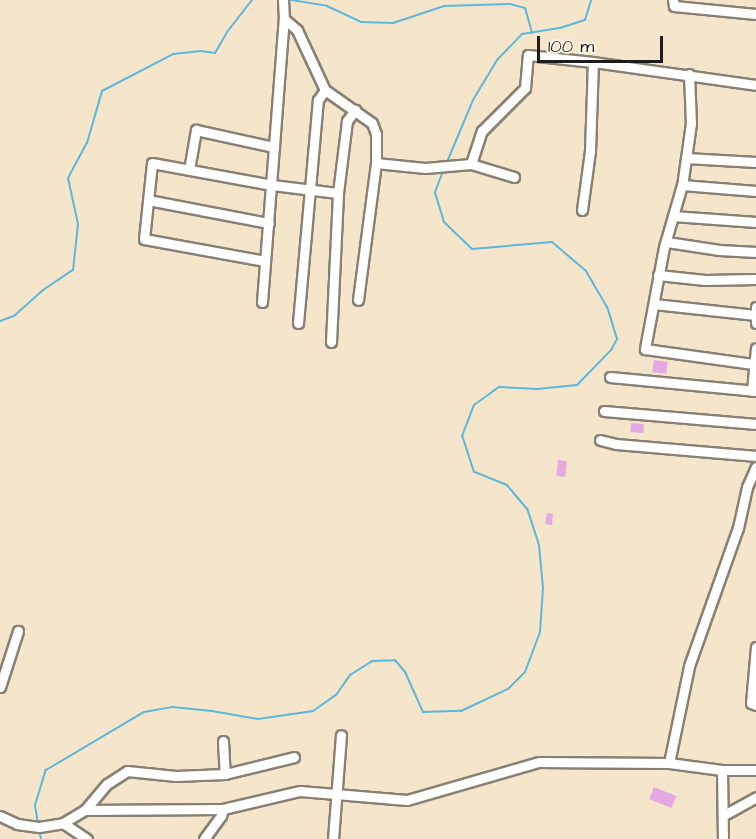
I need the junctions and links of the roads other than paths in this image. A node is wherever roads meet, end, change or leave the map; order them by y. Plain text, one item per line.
1 (283, 0) edge
2 (673, 0) edge
3 (756, 14) edge
4 (284, 19) junction
5 (593, 62) junction
6 (689, 74) junction
7 (756, 85) edge
8 (325, 90) junction
9 (355, 110) junction
10 (274, 147) junction
11 (687, 158) junction
12 (756, 162) edge
13 (376, 163) junction
14 (471, 164) junction
15 (189, 170) junction
16 (514, 177) dead end
17 (272, 185) junction
18 (682, 185) junction
19 (309, 189) junction
20 (756, 191) edge
21 (338, 193) junction
22 (148, 200) junction
23 (582, 210) dead end
24 (673, 216) junction
25 (756, 222) edge
26 (268, 223) junction
27 (667, 242) junction
28 (756, 252) edge
29 (265, 261) junction
30 (658, 275) junction
31 (756, 279) edge
32 (358, 300) dead end
33 (262, 302) dead end
34 (654, 304) junction
35 (756, 315) edge
36 (298, 323) dead end
37 (331, 342) dead end
38 (756, 348) edge
39 (753, 363) junction
40 (610, 377) dead end
41 (754, 391) edge
42 (604, 411) dead end
43 (756, 424) edge
44 (600, 440) dead end
45 (756, 456) edge
46 (756, 466) edge
47 (18, 631) dead end
48 (756, 647) edge
49 (0, 687) edge
50 (756, 705) edge
51 (341, 735) dead end
52 (223, 741) dead end
53 (294, 757) dead end
54 (669, 763) junction
55 (722, 770) junction
56 (756, 770) edge
57 (225, 774) junction
58 (336, 795) junction
59 (756, 797) edge
60 (223, 809) junction
61 (86, 810) junction
62 (724, 815) junction
63 (0, 816) edge
64 (63, 823) junction
65 (87, 839) edge
66 (204, 839) edge
67 (333, 839) edge
68 (723, 839) edge

1 - 4 street
2 - 3 street
4 - 8 street
4 - 10 street
5 - 6 street
5 - 14 street
5 - 23 street
6 - 7 street
6 - 11 street
8 - 9 street
8 - 19 street
9 - 13 street
9 - 21 street
10 - 15 street
10 - 17 street
11 - 12 street
11 - 18 street
13 - 14 street
13 - 32 street
14 - 16 street
15 - 17 street
15 - 22 street
17 - 19 street
17 - 26 street
18 - 20 street
18 - 24 street
19 - 21 street
19 - 36 street
21 - 37 street
22 - 26 street
22 - 29 street
24 - 25 street
24 - 27 street
26 - 29 street
27 - 28 street
27 - 30 street
29 - 33 street
30 - 31 street
30 - 34 street
34 - 35 street
34 - 39 street
38 - 39 street
39 - 41 street
40 - 41 street
42 - 43 street
44 - 45 street
46 - 54 street
47 - 49 street
48 - 50 street
51 - 58 street
52 - 57 street
53 - 57 street
54 - 55 street
54 - 58 street
55 - 56 street
55 - 62 street
57 - 61 street
58 - 60 street
58 - 67 street
59 - 62 street
60 - 61 street
60 - 66 street
61 - 64 street
62 - 68 street
63 - 64 street
64 - 65 street

